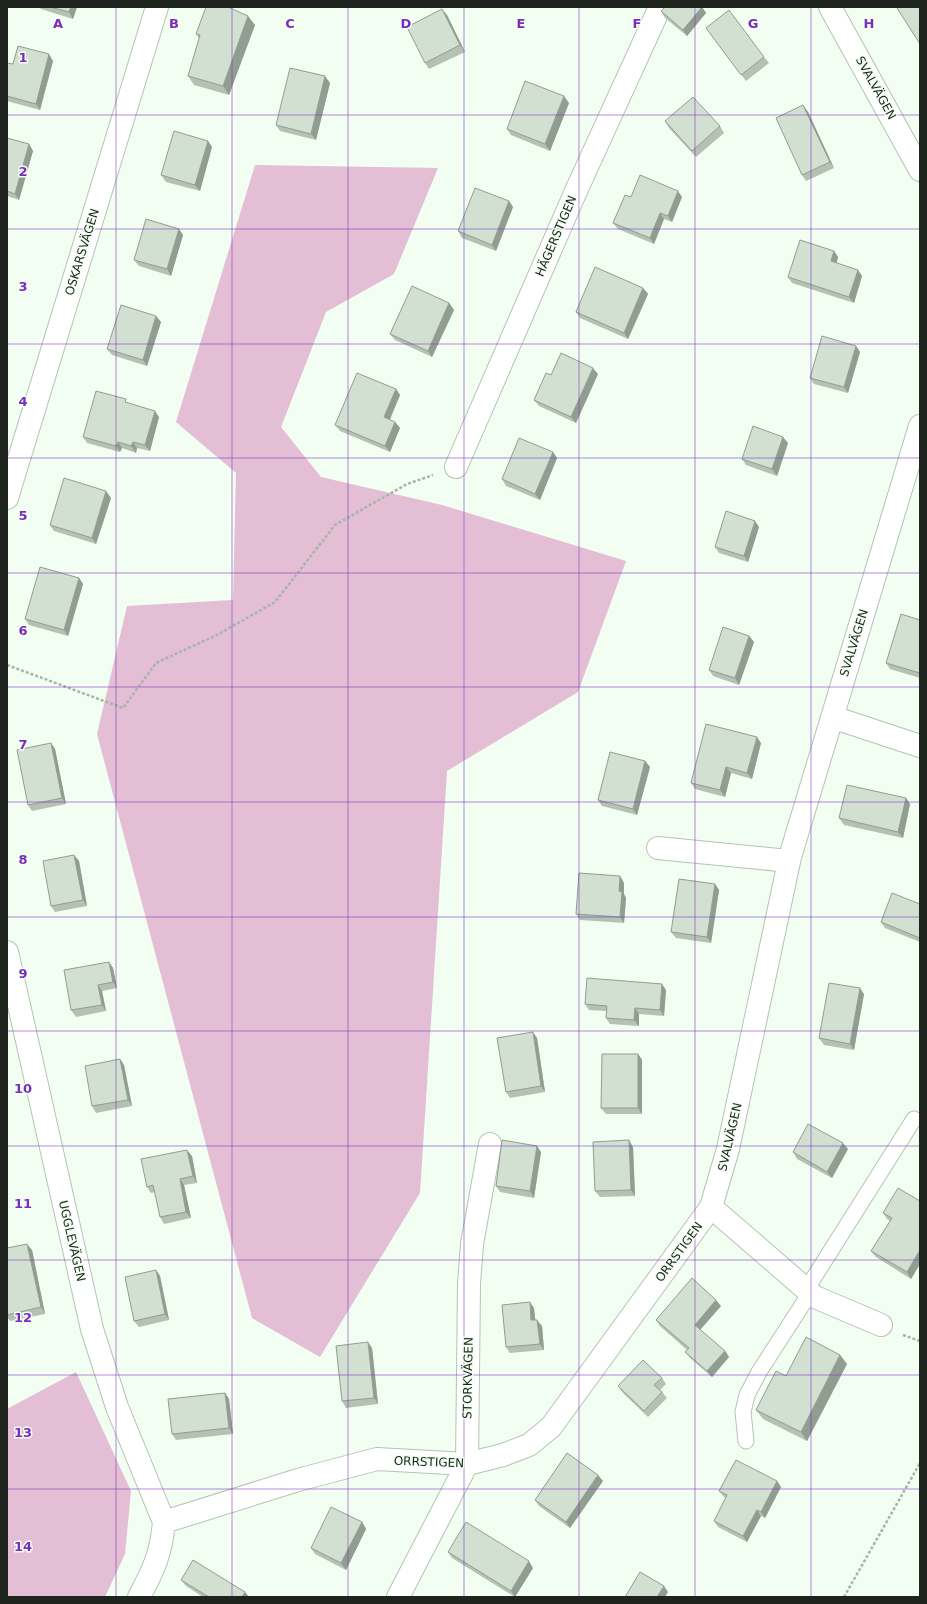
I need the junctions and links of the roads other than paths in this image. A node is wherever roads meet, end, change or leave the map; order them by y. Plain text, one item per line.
1 (157, 7) edge
2 (660, 7) edge
3 (830, 7) edge
4 (920, 170) edge
5 (920, 426) edge
6 (456, 467) road end
7 (7, 498) edge
8 (832, 717) junction
9 (920, 746) edge
10 (658, 848) dead end
11 (788, 861) junction
12 (7, 952) edge
13 (914, 1119) dead end
14 (490, 1144) dead end
15 (711, 1207) junction
16 (808, 1292) junction
17 (881, 1326) dead end
18 (746, 1441) dead end
19 (467, 1464) junction
20 (164, 1522) junction
21 (138, 1597) edge
22 (398, 1597) edge

1 - 7 street, OSKARSVÄGEN
2 - 6 street, HÄGERSTIGEN
3 - 4 street, SVALVÄGEN
5 - 8 street, SVALVÄGEN
8 - 9 street
8 - 11 street, SVALVÄGEN
10 - 11 street
11 - 15 street, SVALVÄGEN
12 - 20 street, UGGLEVÄGEN
13 - 16 lane
14 - 19 street, STORKVÄGEN
15 - 16 street
15 - 19 street, ORRSTIGEN
16 - 17 street
16 - 18 lane
19 - 20 street, ORRSTIGEN
19 - 22 street, STORKVÄGEN
20 - 21 street

